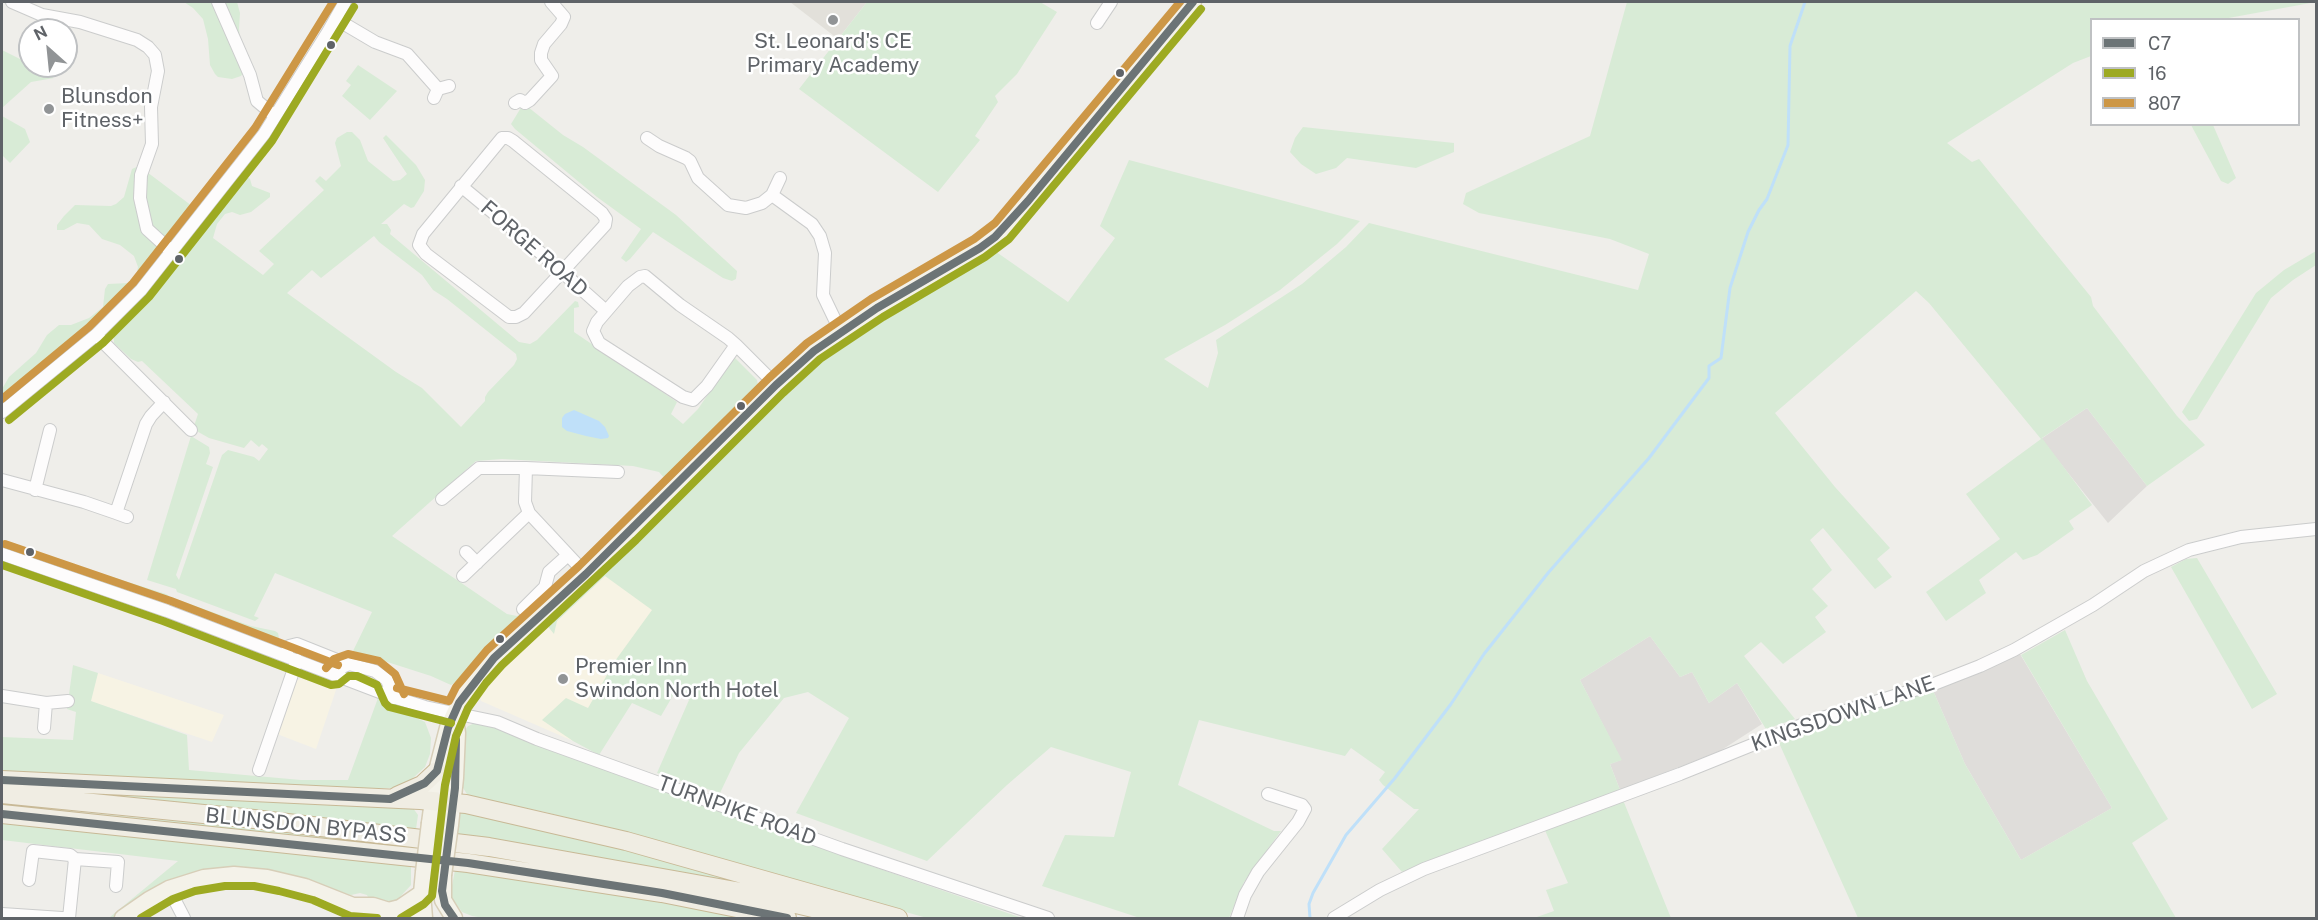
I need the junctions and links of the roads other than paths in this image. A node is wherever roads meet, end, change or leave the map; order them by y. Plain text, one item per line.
1 (218, 2) edge
2 (345, 2) edge
3 (551, 2) edge
4 (1193, 2) edge
5 (15, 3) edge
6 (1107, 3) edge
7 (11, 17) dead end
8 (336, 19) junction
9 (1097, 23) dead end
10 (440, 91) dead end
11 (515, 103) dead end
12 (275, 116) junction
13 (647, 138) dead end
14 (780, 178) dead end
15 (461, 186) junction
16 (772, 195) junction
17 (170, 250) junction
18 (561, 273) junction
19 (606, 310) junction
20 (843, 330) junction
21 (96, 335) junction
22 (736, 345) junction
23 (776, 385) junction
24 (164, 402) junction
25 (2, 412) edge
26 (50, 430) dead end
27 (191, 430) dead end
28 (526, 468) junction
29 (618, 472) dead end
30 (2, 480) edge
31 (35, 490) junction
32 (442, 499) dead end
33 (529, 513) junction
34 (2316, 529) edge
35 (466, 552) dead end
36 (2, 554) edge
37 (568, 555) junction
38 (477, 563) junction
39 (586, 574) junction
40 (463, 576) dead end
41 (523, 609) dead end
42 (291, 658) junction
43 (347, 664) junction
44 (334, 675) junction
45 (2, 696) edge
46 (394, 698) junction
47 (68, 701) dead end
48 (46, 703) junction
49 (454, 713) junction
50 (44, 728) dead end
51 (259, 770) dead end
52 (437, 771) junction
53 (2, 780) edge
54 (2, 794) edge
55 (1268, 794) dead end
56 (390, 799) junction
57 (433, 801) junction
58 (453, 803) junction
59 (2, 814) edge
60 (75, 859) junction
61 (29, 880) dead end
62 (443, 881) junction
63 (116, 886) dead end
64 (169, 889) junction
65 (422, 893) junction
66 (2, 914) edge
67 (380, 915) edge
68 (43, 918) edge
69 (62, 918) edge
70 (69, 918) edge
71 (123, 918) edge
72 (184, 918) edge
73 (411, 918) edge
74 (424, 918) edge
75 (431, 918) edge
76 (454, 918) edge
77 (787, 918) edge
78 (855, 918) edge
79 (898, 918) edge
80 (1048, 918) edge
81 (1237, 918) edge
82 (1334, 918) edge

1 - 12 street
2 - 8 street
3 - 11 street
4 - 20 main road
5 - 7 street
5 - 17 street
6 - 9 street
8 - 10 street
8 - 12 street
12 - 17 street
13 - 16 street
14 - 16 street
15 - 18 street, FORGE ROAD
15 - 18 street
15 - 18 street
16 - 20 street
17 - 21 street
18 - 19 street, FORGE ROAD
19 - 22 street
19 - 22 street
20 - 23 main road
21 - 24 street
21 - 25 street
22 - 23 street
23 - 39 main road
24 - 27 street
24 - 31 street
26 - 31 street
28 - 29 street
28 - 32 street
28 - 33 street
30 - 31 street
33 - 37 street
33 - 38 street
34 - 82 street, KINGSDOWN LANE
35 - 38 street
36 - 42 street, TURNPIKE ROAD
37 - 39 street
37 - 41 street
38 - 40 street
39 - 49 main road
42 - 43 street
42 - 44 street, TURNPIKE ROAD
42 - 51 street
43 - 44 street
43 - 46 street
44 - 46 street, TURNPIKE ROAD
45 - 48 street
46 - 49 street, TURNPIKE ROAD
47 - 48 street
48 - 50 street
49 - 52 main road
49 - 58 main road
49 - 80 street, TURNPIKE ROAD
52 - 56 highway
52 - 57 main road
53 - 56 highway
54 - 78 highway, BLUNSDON BYPASS
55 - 81 street
56 - 57 highway
57 - 58 highway
57 - 65 main road, bridge
58 - 62 main road, bridge
58 - 79 highway
59 - 77 highway, BLUNSDON BYPASS
60 - 61 street
60 - 63 street
60 - 70 street
62 - 75 main road
62 - 76 main road
64 - 67 main road
64 - 71 main road
64 - 72 street
65 - 67 main road
65 - 74 main road
66 - 68 street
67 - 73 main road
68 - 69 street

